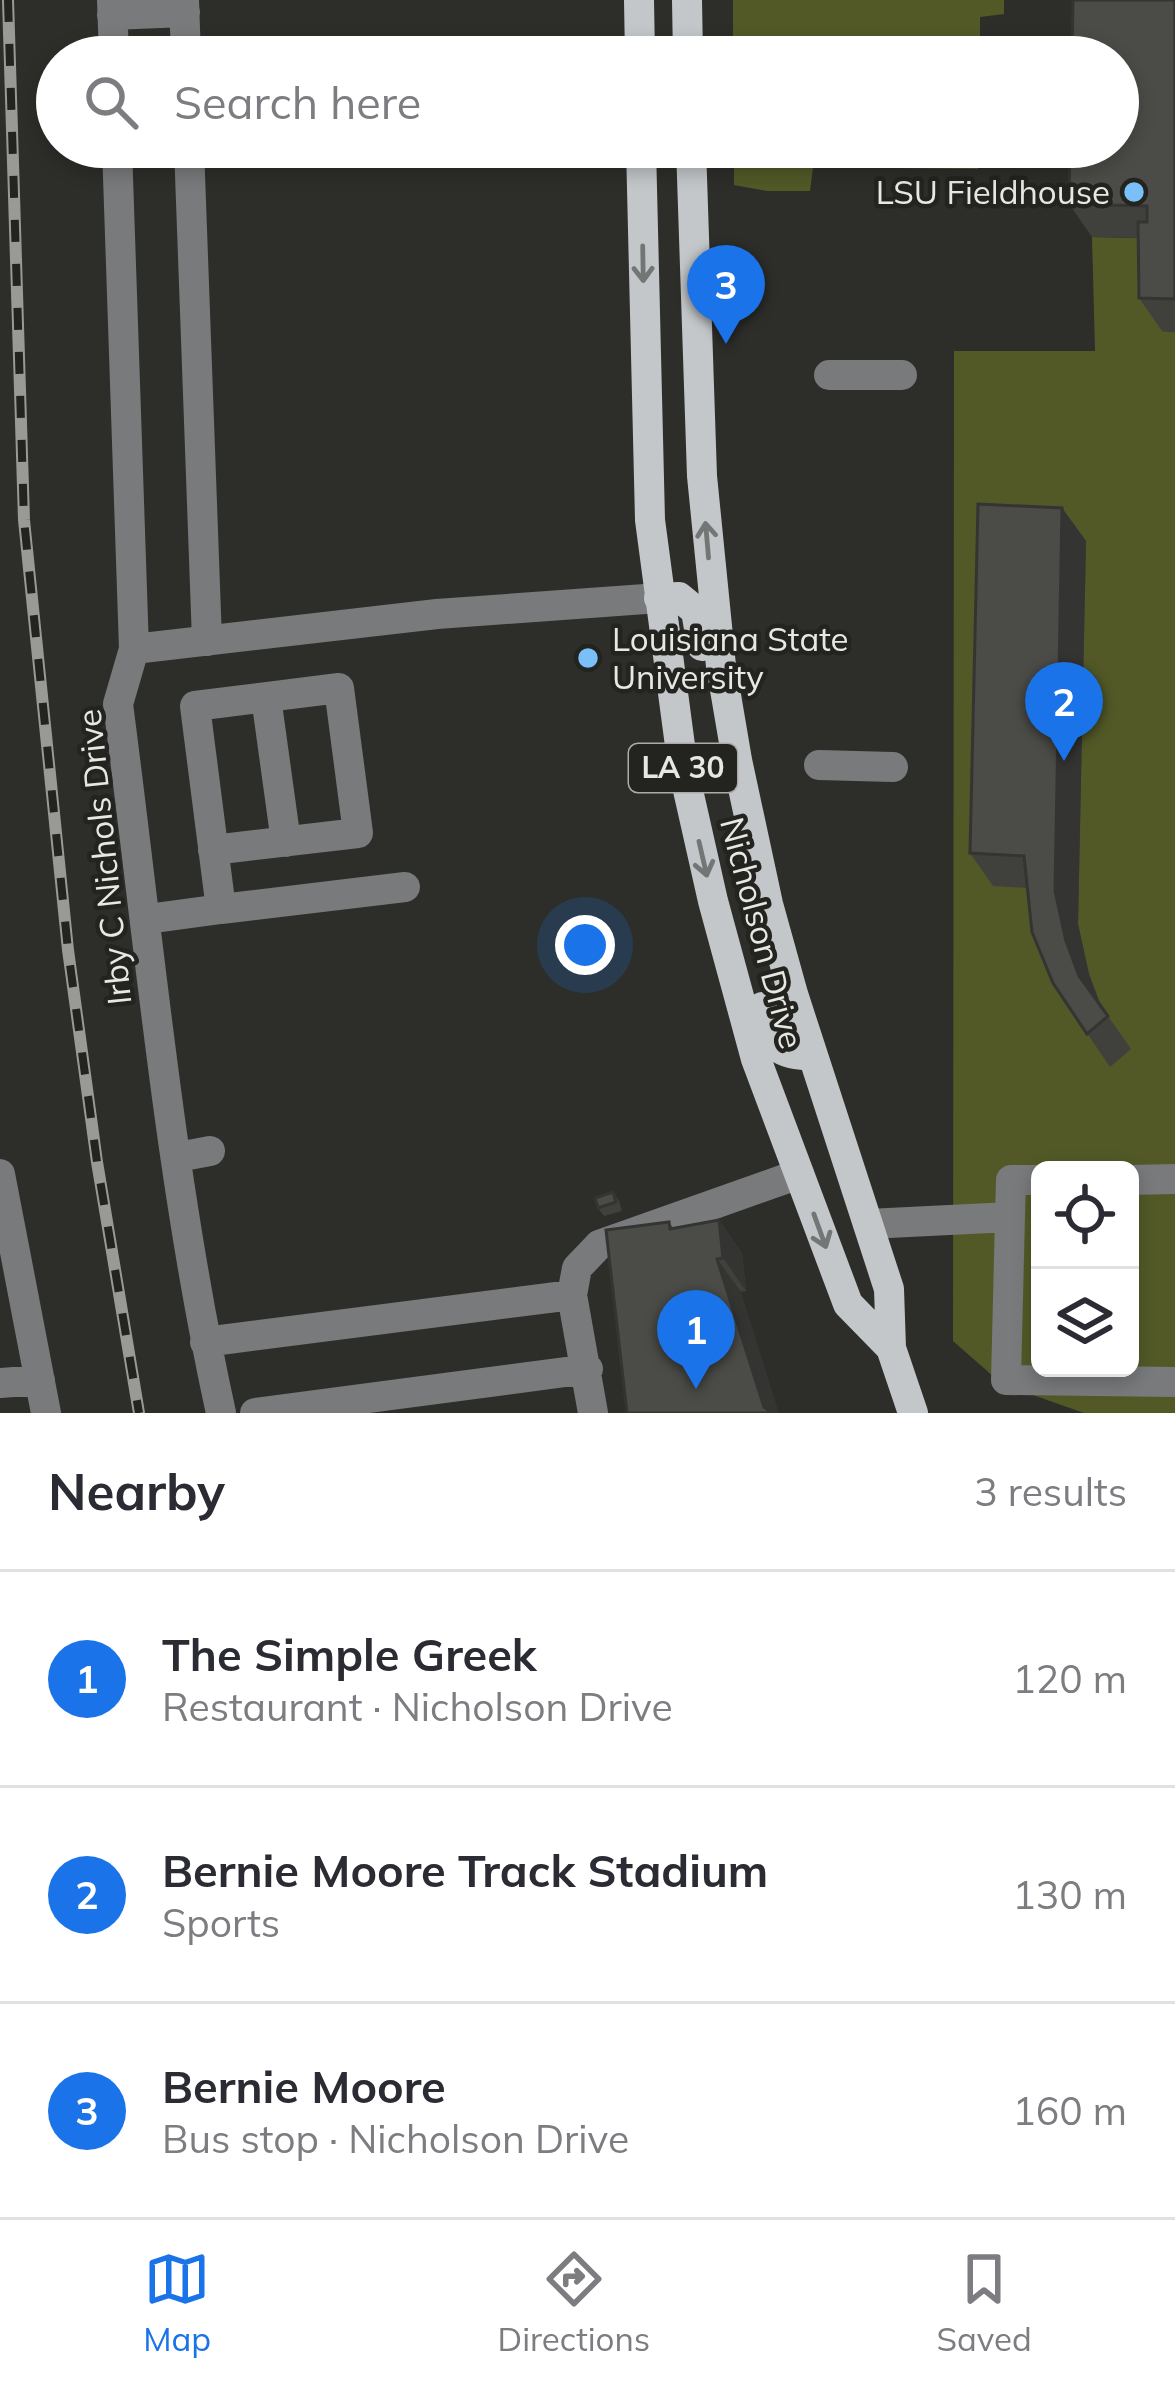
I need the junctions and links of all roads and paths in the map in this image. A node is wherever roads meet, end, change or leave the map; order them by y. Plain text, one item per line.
1 (639, 0) edge
2 (686, 0) edge
3 (184, 6) edge
4 (112, 8) edge
5 (185, 36) edge
6 (640, 36) edge
7 (687, 36) edge
8 (118, 168) edge
9 (190, 168) edge
10 (641, 168) edge
11 (692, 168) edge
12 (830, 375) dead end
13 (902, 375) dead end
14 (658, 598) junction
15 (207, 641) junction
16 (134, 649) junction
17 (266, 697) junction
18 (737, 760) junction
19 (819, 765) dead end
20 (893, 767) dead end
21 (286, 842) junction
22 (213, 850) junction
23 (406, 887) dead end
24 (221, 909) junction
25 (147, 919) junction
26 (727, 955) junction
27 (820, 1052) junction
28 (210, 1151) dead end
29 (178, 1156) junction
30 (0, 1174) edge
31 (799, 1174) junction
32 (1175, 1179) edge
33 (1031, 1180) edge
34 (1139, 1180) edge
35 (1010, 1217) junction
36 (868, 1224) junction
37 (5, 1229) edge
38 (572, 1295) junction
39 (12, 1303) edge
40 (205, 1342) junction
41 (891, 1348) junction
42 (588, 1369) junction
43 (40, 1380) junction
44 (1175, 1382) edge
45 (0, 1383) edge
46 (46, 1413) edge
47 (221, 1413) edge
48 (255, 1413) edge
49 (593, 1413) edge
50 (913, 1413) edge

1 - 6 main road
2 - 7 main road
3 - 4 lane
3 - 5 lane
8 - 16 lane, Irby C Nichols Drive
9 - 15 lane
10 -> 14 main road, Nicholson Drive / LA 30
18 -> 11 main road, Nicholson Drive / LA 30
12 - 13 lane
14 - 15 lane
14 - 18 main road
14 -> 26 main road, Nicholson Drive / LA 30
15 - 16 lane
16 - 25 lane, Irby C Nichols Drive
17 - 21 lane
17 - 21 lane
17 - 22 lane
18 - 27 main road, Nicholson Drive / LA 30
19 - 20 lane
21 - 22 lane
22 - 24 lane
23 - 24 lane
24 - 25 lane
25 - 29 lane, Irby C Nichols Drive
26 - 27 main road
26 - 31 main road, Nicholson Drive / LA 30
27 - 36 main road, Nicholson Drive / LA 30
28 - 29 lane
29 - 40 lane, Irby C Nichols Drive
30 - 37 lane
31 - 38 lane
31 -> 41 main road, Nicholson Drive / LA 30
32 - 34 lane
33 - 35 lane
35 - 36 lane
35 - 44 lane
36 - 41 main road, Nicholson Drive / LA 30
37 - 39 lane
38 - 40 lane
38 - 42 lane
39 - 43 lane
40 - 47 lane, Irby C Nichols Drive
41 - 50 main road, Nicholson Drive / LA 30
42 - 48 lane
42 - 49 lane
43 - 45 lane
43 - 46 lane

